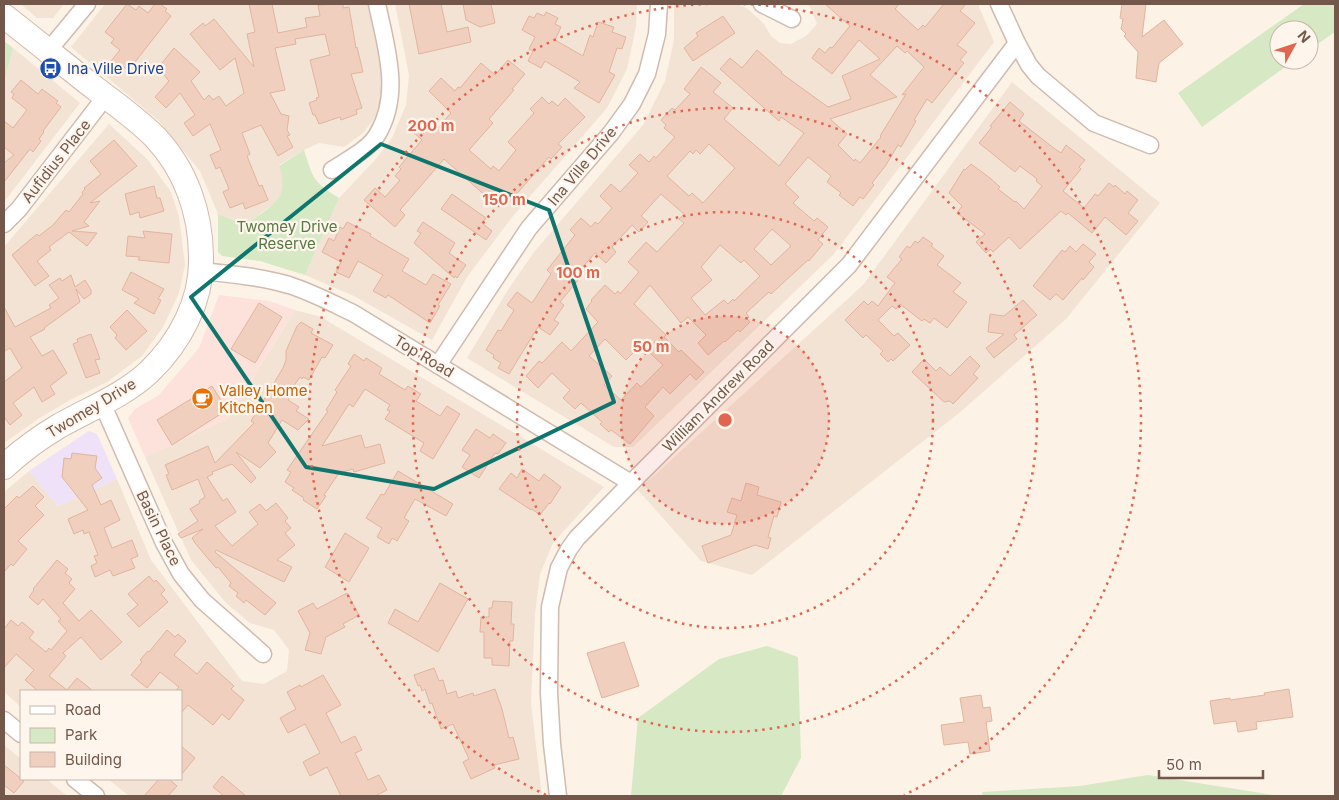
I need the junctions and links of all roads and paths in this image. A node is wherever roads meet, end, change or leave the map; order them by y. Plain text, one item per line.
1 (87, 4) edge
2 (377, 4) edge
3 (659, 4) edge
4 (762, 4) edge
5 (1000, 4) edge
6 (4, 16) edge
7 (792, 19) dead end
8 (1017, 43) junction
9 (48, 51) junction
10 (106, 96) junction
11 (1150, 146) dead end
12 (332, 170) dead end
13 (4, 224) edge
14 (202, 271) junction
15 (438, 365) junction
16 (102, 403) junction
17 (4, 467) edge
18 (631, 483) junction
19 (263, 654) dead end
20 (4, 720) edge
21 (20, 733) edge
22 (76, 780) edge
23 (96, 796) edge
24 (558, 796) edge

1 - 9 street
2 - 12 street
3 - 15 street, Ina Ville Drive
4 - 7 street
5 - 8 street
6 - 9 street, Twomey Drive
8 - 11 street
8 - 18 street, William Andrew Road
9 - 10 street, Twomey Drive
10 - 13 street, Aufidius Place
10 - 14 street, Twomey Drive
14 - 15 street, Top Road
14 - 16 street, Twomey Drive
15 - 18 street, Top Road
16 - 17 street, Twomey Drive
16 - 19 street, Basin Place
18 - 24 street, William Andrew Road
20 - 21 street
22 - 23 street

